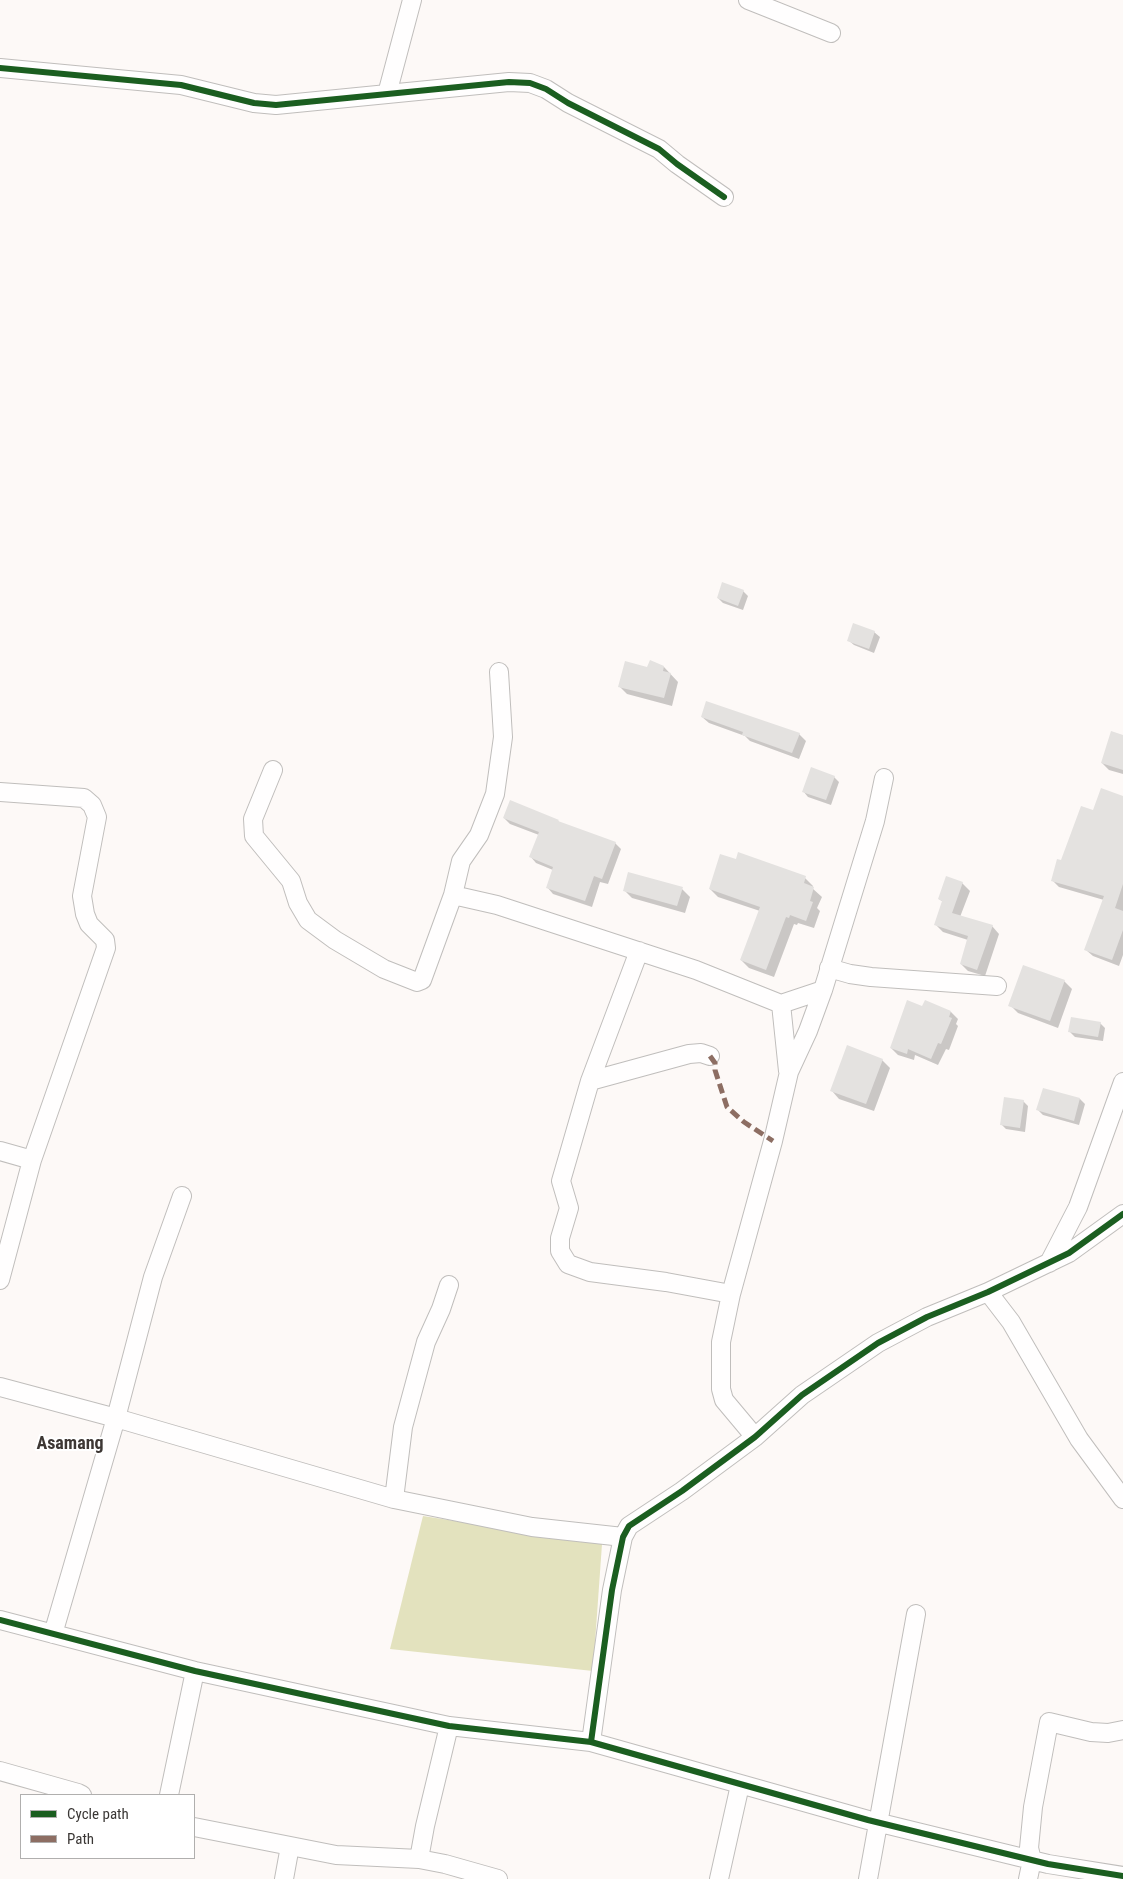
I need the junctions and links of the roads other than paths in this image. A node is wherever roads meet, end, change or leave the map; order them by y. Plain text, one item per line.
1 (412, 0) edge
2 (748, 0) edge
3 (831, 33) dead end
4 (0, 68) edge
5 (387, 94) junction
6 (724, 197) dead end
7 (499, 672) dead end
8 (273, 770) dead end
9 (884, 778) dead end
10 (0, 792) edge
11 (453, 895) junction
12 (638, 951) junction
13 (829, 968) junction
14 (996, 986) dead end
15 (823, 990) junction
16 (781, 1004) junction
17 (710, 1056) dead end
18 (788, 1072) junction
19 (590, 1081) junction
20 (1123, 1082) edge
21 (0, 1151) edge
22 (32, 1160) junction
23 (182, 1196) dead end
24 (1123, 1214) edge
25 (1049, 1263) junction
26 (0, 1280) edge
27 (449, 1285) dead end
28 (988, 1292) junction
29 (731, 1294) junction
30 (0, 1387) edge
31 (116, 1418) junction
32 (755, 1437) junction
33 (394, 1499) junction
34 (1123, 1499) edge
35 (623, 1537) junction
36 (916, 1614) dead end
37 (0, 1620) edge
38 (53, 1634) junction
39 (195, 1671) junction
40 (449, 1726) junction
41 (1123, 1730) edge
42 (591, 1742) junction
43 (0, 1772) edge
44 (740, 1785) junction
45 (81, 1794) edge
46 (169, 1794) edge
47 (878, 1822) junction
48 (195, 1827) edge
49 (290, 1846) junction
50 (419, 1859) junction
51 (1032, 1860) junction
52 (1123, 1876) edge
53 (284, 1879) edge
54 (498, 1879) edge
55 (719, 1879) edge
56 (868, 1879) edge
57 (1028, 1879) edge

1 - 5 street
2 - 3 street
4 - 5 street
5 - 6 street
7 - 11 street
8 - 11 street
9 - 13 street
10 - 22 street
11 - 12 street
12 - 16 street
12 - 19 street
13 - 14 street
13 - 15 street
15 - 16 street
15 - 18 street
16 - 18 street
17 - 19 street
18 - 29 street
19 - 29 street
20 - 25 street
21 - 22 street
22 - 26 street
23 - 31 street
24 - 25 street
25 - 28 street
27 - 33 street
28 - 32 street
28 - 34 street
29 - 32 street
30 - 31 street
31 - 33 street
31 - 38 street
32 - 35 street
33 - 35 street
35 - 42 street
36 - 47 street
37 - 38 street
38 - 39 street
39 - 40 street
39 - 46 street
40 - 42 street
40 - 50 street
41 - 51 street
42 - 44 street
43 - 45 street
44 - 47 street
44 - 55 street
47 - 51 street
47 - 56 street
48 - 49 street
49 - 50 street
49 - 53 street
50 - 54 street
51 - 52 street
51 - 57 street

